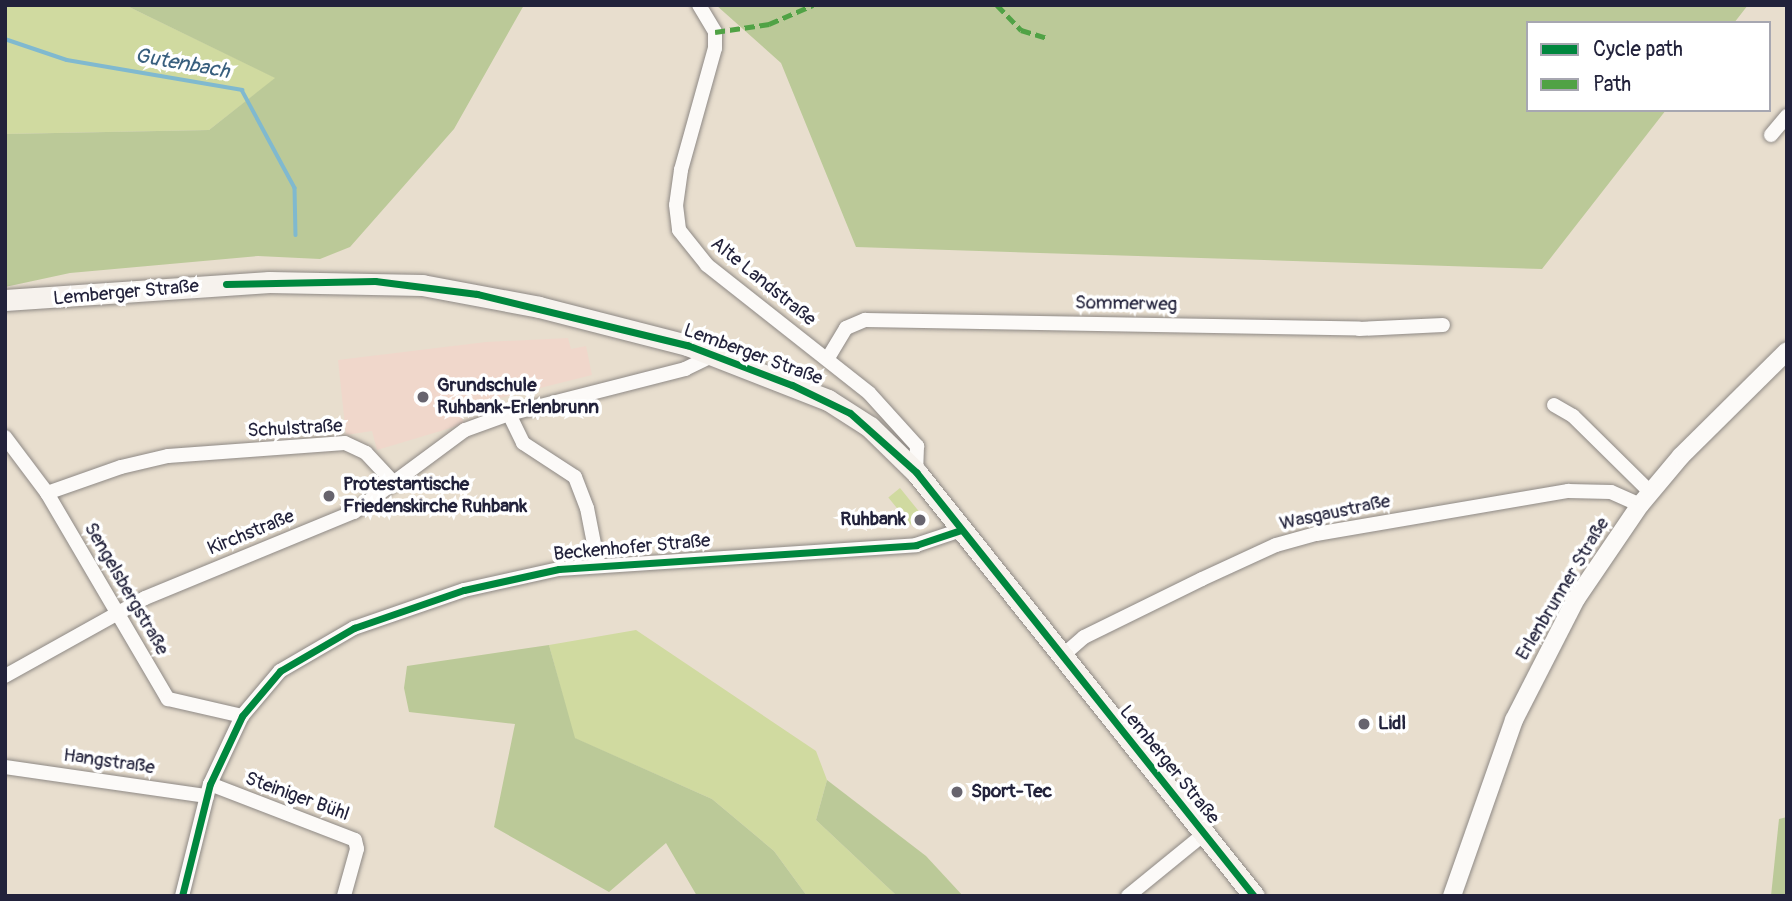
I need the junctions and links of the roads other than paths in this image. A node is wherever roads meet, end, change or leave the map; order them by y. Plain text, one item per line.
1 (699, 5) edge
2 (1787, 116) edge
3 (1771, 135) dead end
4 (5, 300) edge
5 (1443, 325) dead end
6 (1787, 351) edge
7 (714, 355) junction
8 (828, 358) junction
9 (1553, 405) dead end
10 (509, 414) junction
11 (5, 437) edge
12 (916, 472) junction
13 (395, 484) junction
14 (47, 494) junction
15 (1645, 499) junction
16 (961, 530) junction
17 (598, 564) junction
18 (118, 611) junction
19 (1061, 657) junction
20 (5, 676) edge
21 (242, 716) junction
22 (5, 766) edge
23 (209, 790) junction
24 (1204, 834) junction
25 (182, 896) edge
26 (344, 896) edge
27 (1128, 896) edge
28 (1254, 896) edge
29 (1451, 896) edge

1 - 8 street, Alte Landstraße
2 - 3 street
4 - 7 main road, Lemberger Straße
5 - 8 street, Sommerweg
6 - 15 street, Erlenbrunner Straße
7 - 10 street
7 - 12 main road, Lemberger Straße
8 - 12 street, Alte Landstraße
9 - 15 street
10 - 13 street
10 - 17 street
11 - 14 street, Sengelsbergstraße
12 - 16 main road, Lemberger Straße
13 - 14 street, Schulstraße
13 - 18 street, Kirchstraße
14 - 18 street, Sengelsbergstraße
15 - 19 street, Wasgaustraße
15 - 29 street, Erlenbrunner Straße
16 - 17 street, Beckenhofer Straße
16 - 19 main road, Lemberger Straße
17 - 21 street, Beckenhofer Straße
18 - 20 street, Kirchstraße
18 - 21 street, Sengelsbergstraße
19 - 24 main road, Lemberger Straße
21 - 23 street, Beckenhofer Straße
22 - 23 street, Hangstraße
23 - 25 street, Beckenhofer Straße
23 - 26 street, Steiniger Bühl
24 - 27 street, Lemberger Straße
24 - 28 main road, Lemberger Straße

